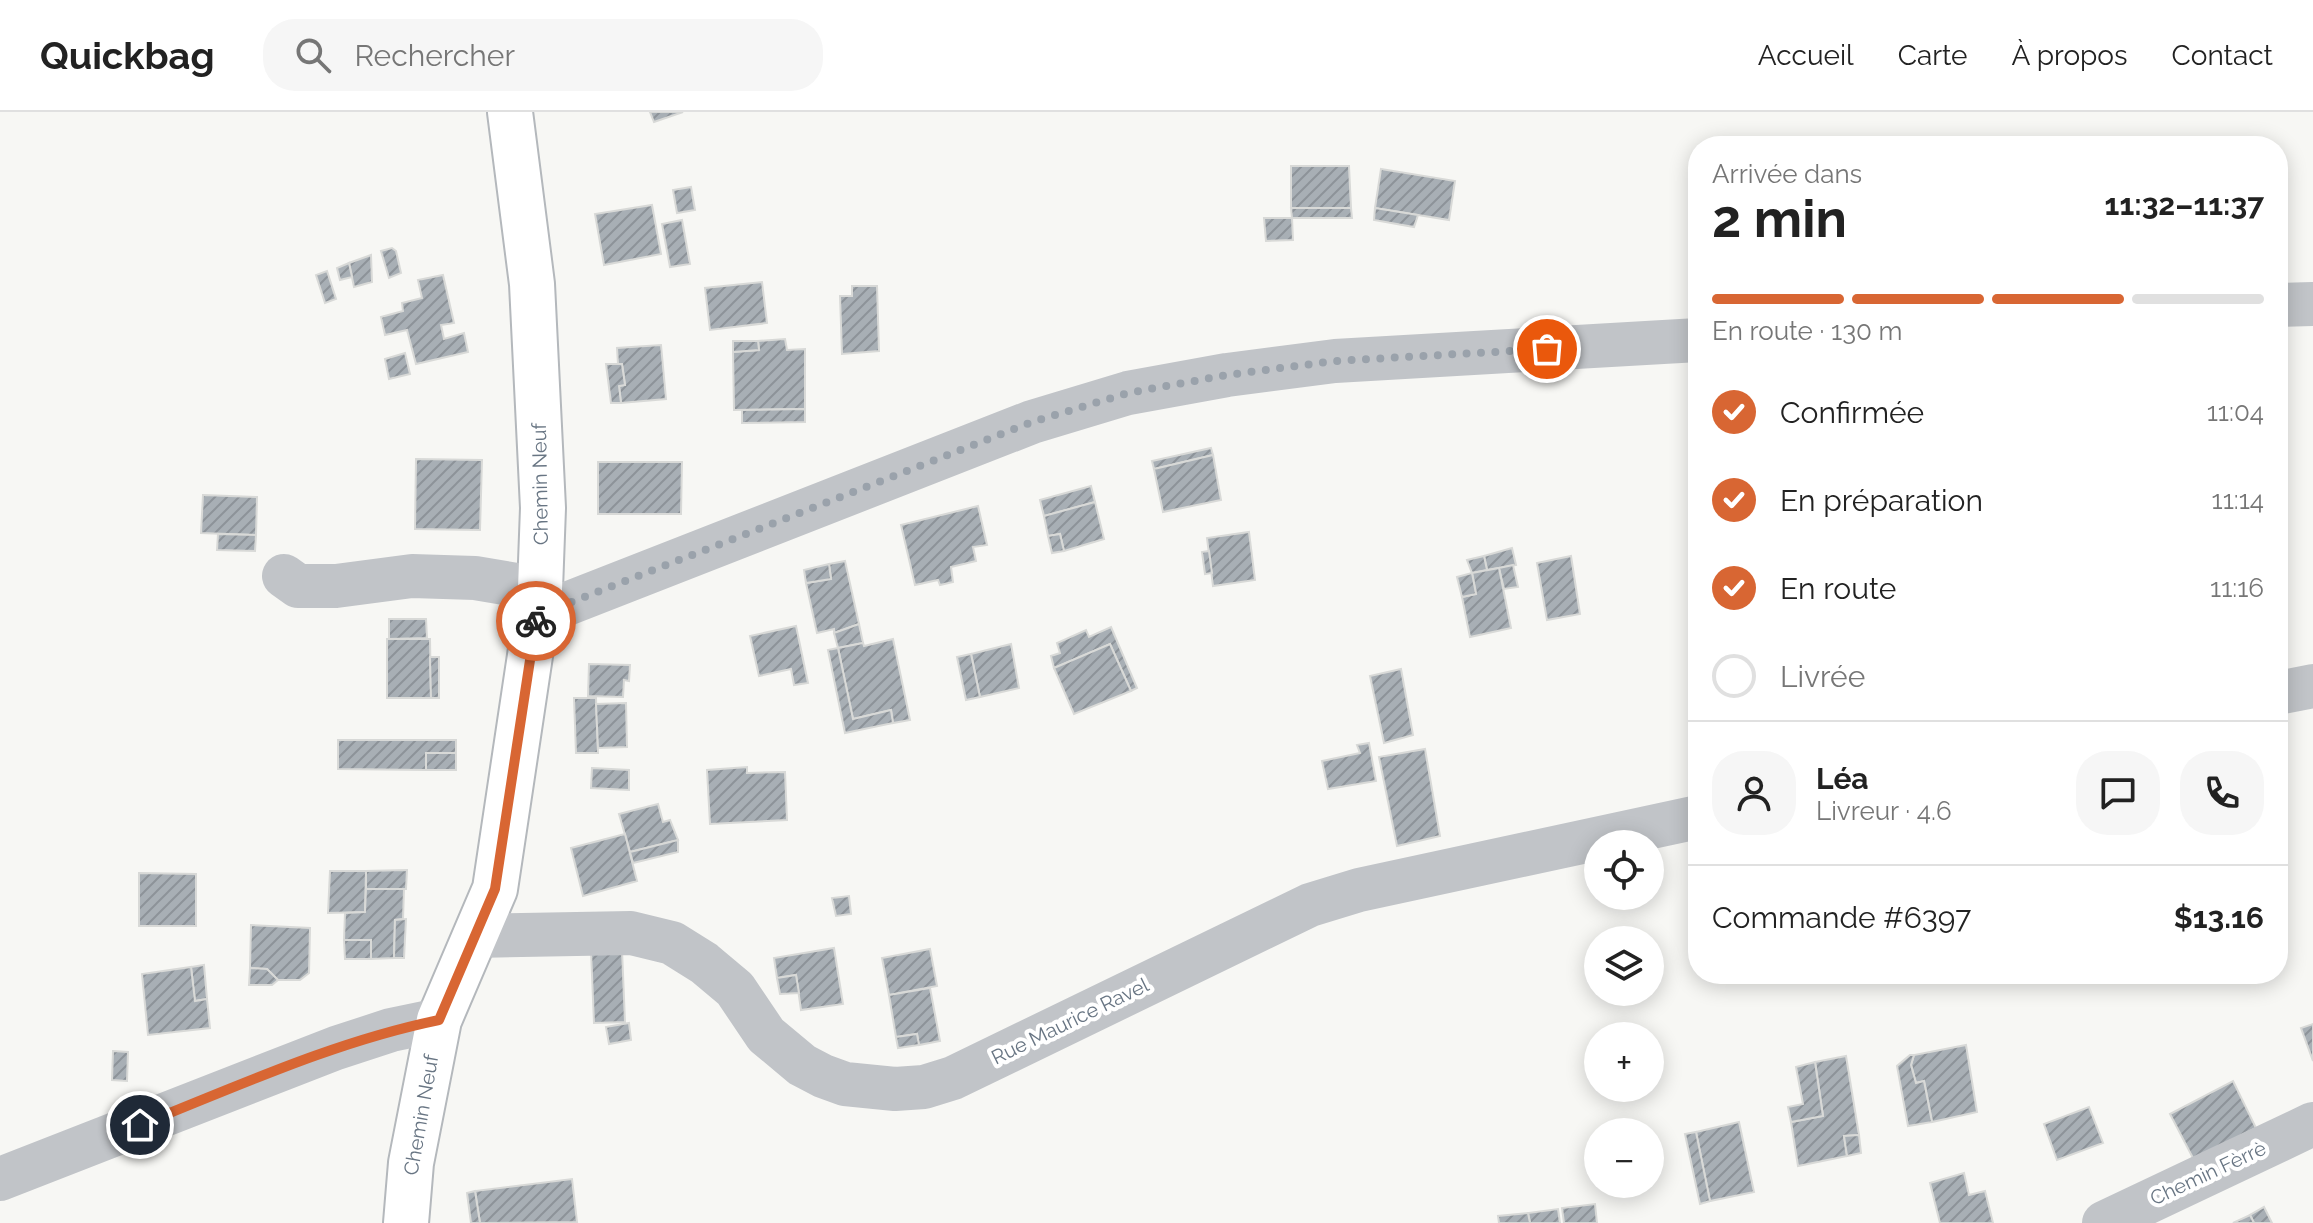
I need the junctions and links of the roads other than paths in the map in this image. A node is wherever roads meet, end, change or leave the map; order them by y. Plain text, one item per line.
1 (510, 112) edge
2 (2313, 304) edge
3 (2288, 305) edge
4 (1688, 341) edge
5 (284, 576) dead end
6 (538, 603) junction
7 (2313, 686) edge
8 (2288, 691) edge
9 (1688, 819) edge
10 (475, 936) junction
11 (439, 1020) junction
12 (2313, 1124) edge
13 (0, 1179) edge
14 (406, 1223) edge
15 (2104, 1223) edge

1 - 6 main road, Chemin Neuf
2 - 3 street
4 - 6 street
5 - 6 street
6 - 10 main road, Chemin Neuf
7 - 8 street
9 - 10 street, Rue Maurice Ravel
10 - 11 main road, Chemin Neuf
11 - 13 street
11 - 14 main road, Chemin Neuf
12 - 15 street, Chemin Fèrrè

